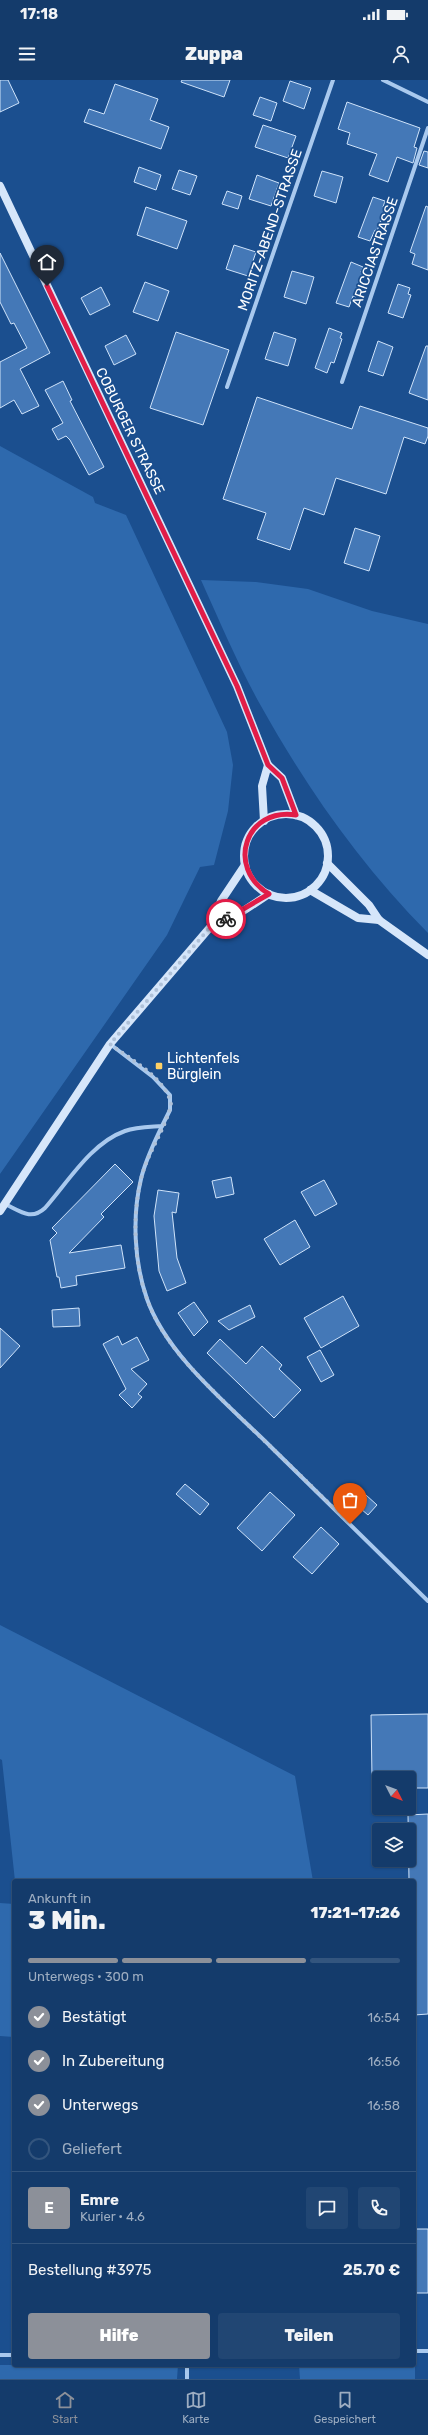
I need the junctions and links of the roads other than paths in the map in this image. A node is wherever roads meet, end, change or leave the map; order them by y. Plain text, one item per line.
1 (333, 80) edge
2 (383, 80) edge
3 (428, 102) edge
4 (428, 128) edge
5 (0, 186) edge
6 (342, 382) dead end
7 (228, 388) dead end
8 (268, 765) junction
9 (300, 816) junction
10 (264, 821) junction
11 (327, 863) junction
12 (246, 865) junction
13 (310, 890) junction
14 (269, 894) junction
15 (379, 920) junction
16 (212, 925) junction
17 (428, 954) edge
18 (110, 1044) junction
19 (162, 1126) junction
20 (3, 1207) edge
21 (428, 1600) edge
22 (416, 2351) edge
23 (428, 2351) edge
24 (0, 2355) edge
25 (12, 2355) edge
26 (187, 2367) edge
27 (187, 2379) edge

1 - 7 street, MORITZ-ABEND-STRASSE
2 - 3 street
4 - 6 street, ARICCIASTRASSE
5 - 8 street, COBURGER STRASSE
8 - 9 street
8 - 10 street
9 - 10 street
9 - 11 street
10 - 12 street
11 - 13 street
11 - 15 street
12 - 14 street
12 - 16 street
13 - 14 street
13 - 15 street
14 - 16 street
15 - 17 street
16 - 18 street
18 - 19 street
18 - 20 street
19 - 20 street
19 - 21 street
22 - 23 street
24 - 25 street
26 - 27 street

